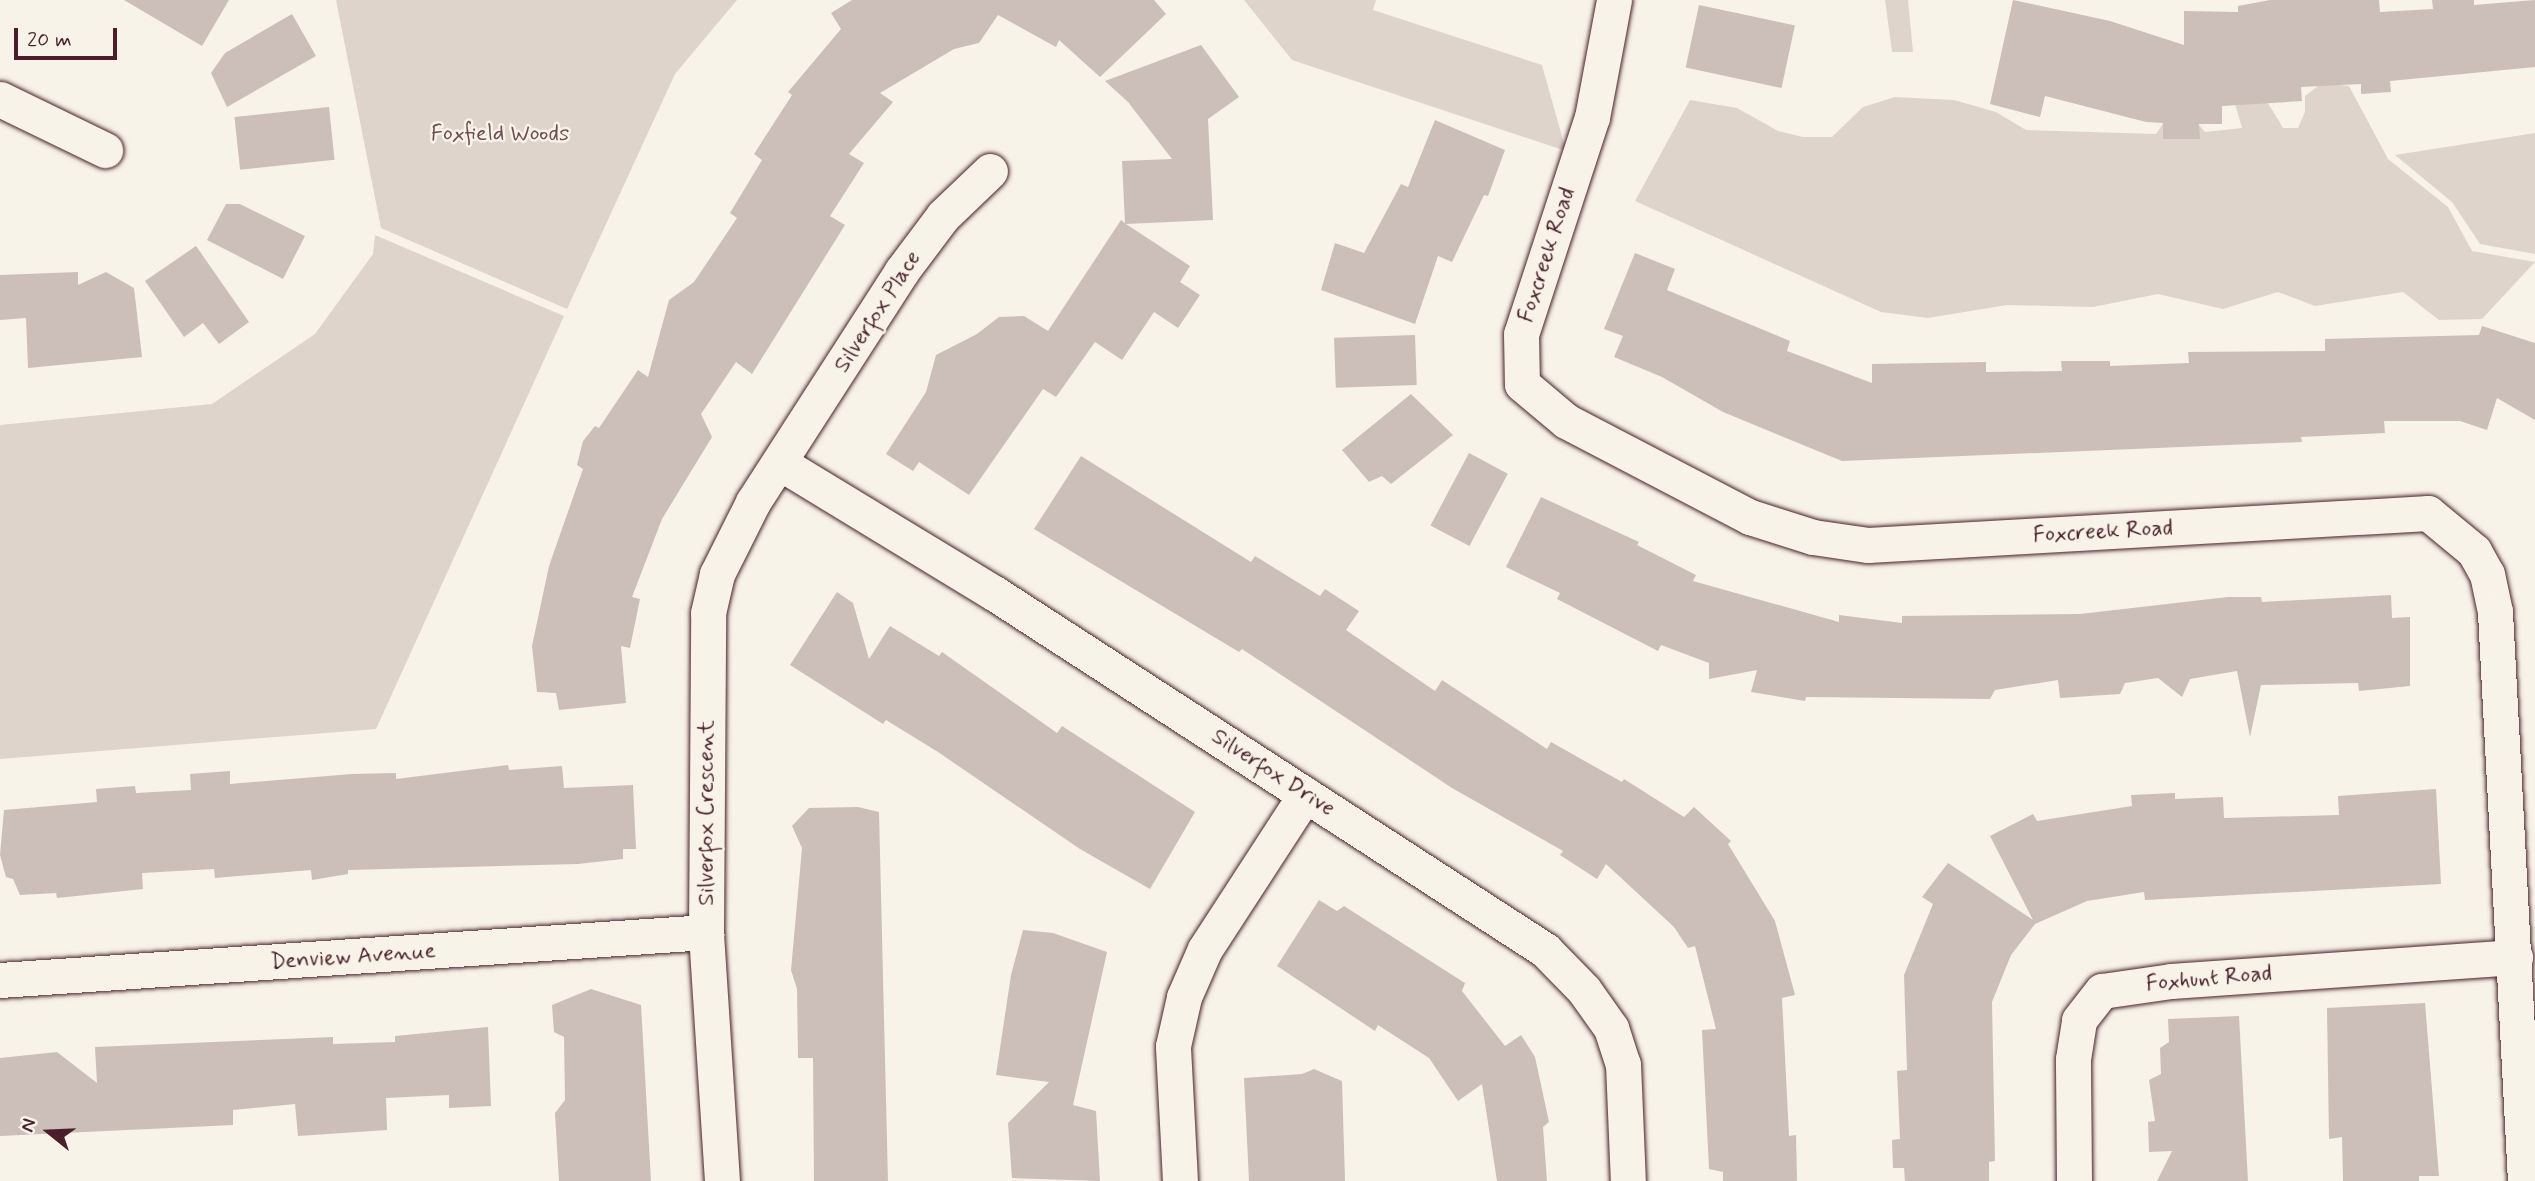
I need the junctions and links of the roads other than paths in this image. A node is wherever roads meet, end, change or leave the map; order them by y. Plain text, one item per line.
1 (1614, 0) edge
2 (0, 99) edge
3 (105, 150) dead end
4 (990, 171) dead end
5 (780, 463) junction
6 (1305, 795) junction
7 (706, 932) junction
8 (2515, 957) junction
9 (0, 980) edge
10 (722, 1181) edge
11 (1180, 1181) edge
12 (1628, 1181) edge
13 (2074, 1181) edge
14 (2525, 1181) edge

1 - 8 street, Foxcreek Road
2 - 3 street
4 - 5 street, Silverfox Place
5 - 6 street, Silverfox Drive
5 - 7 street, Silverfox Crescent
6 - 11 street
6 - 12 street, Silverfox Drive
7 - 9 street, Denview Avenue
7 - 10 street, Silverfox Crescent
8 - 13 street, Foxhunt Road
8 - 14 street, Foxcreek Road

